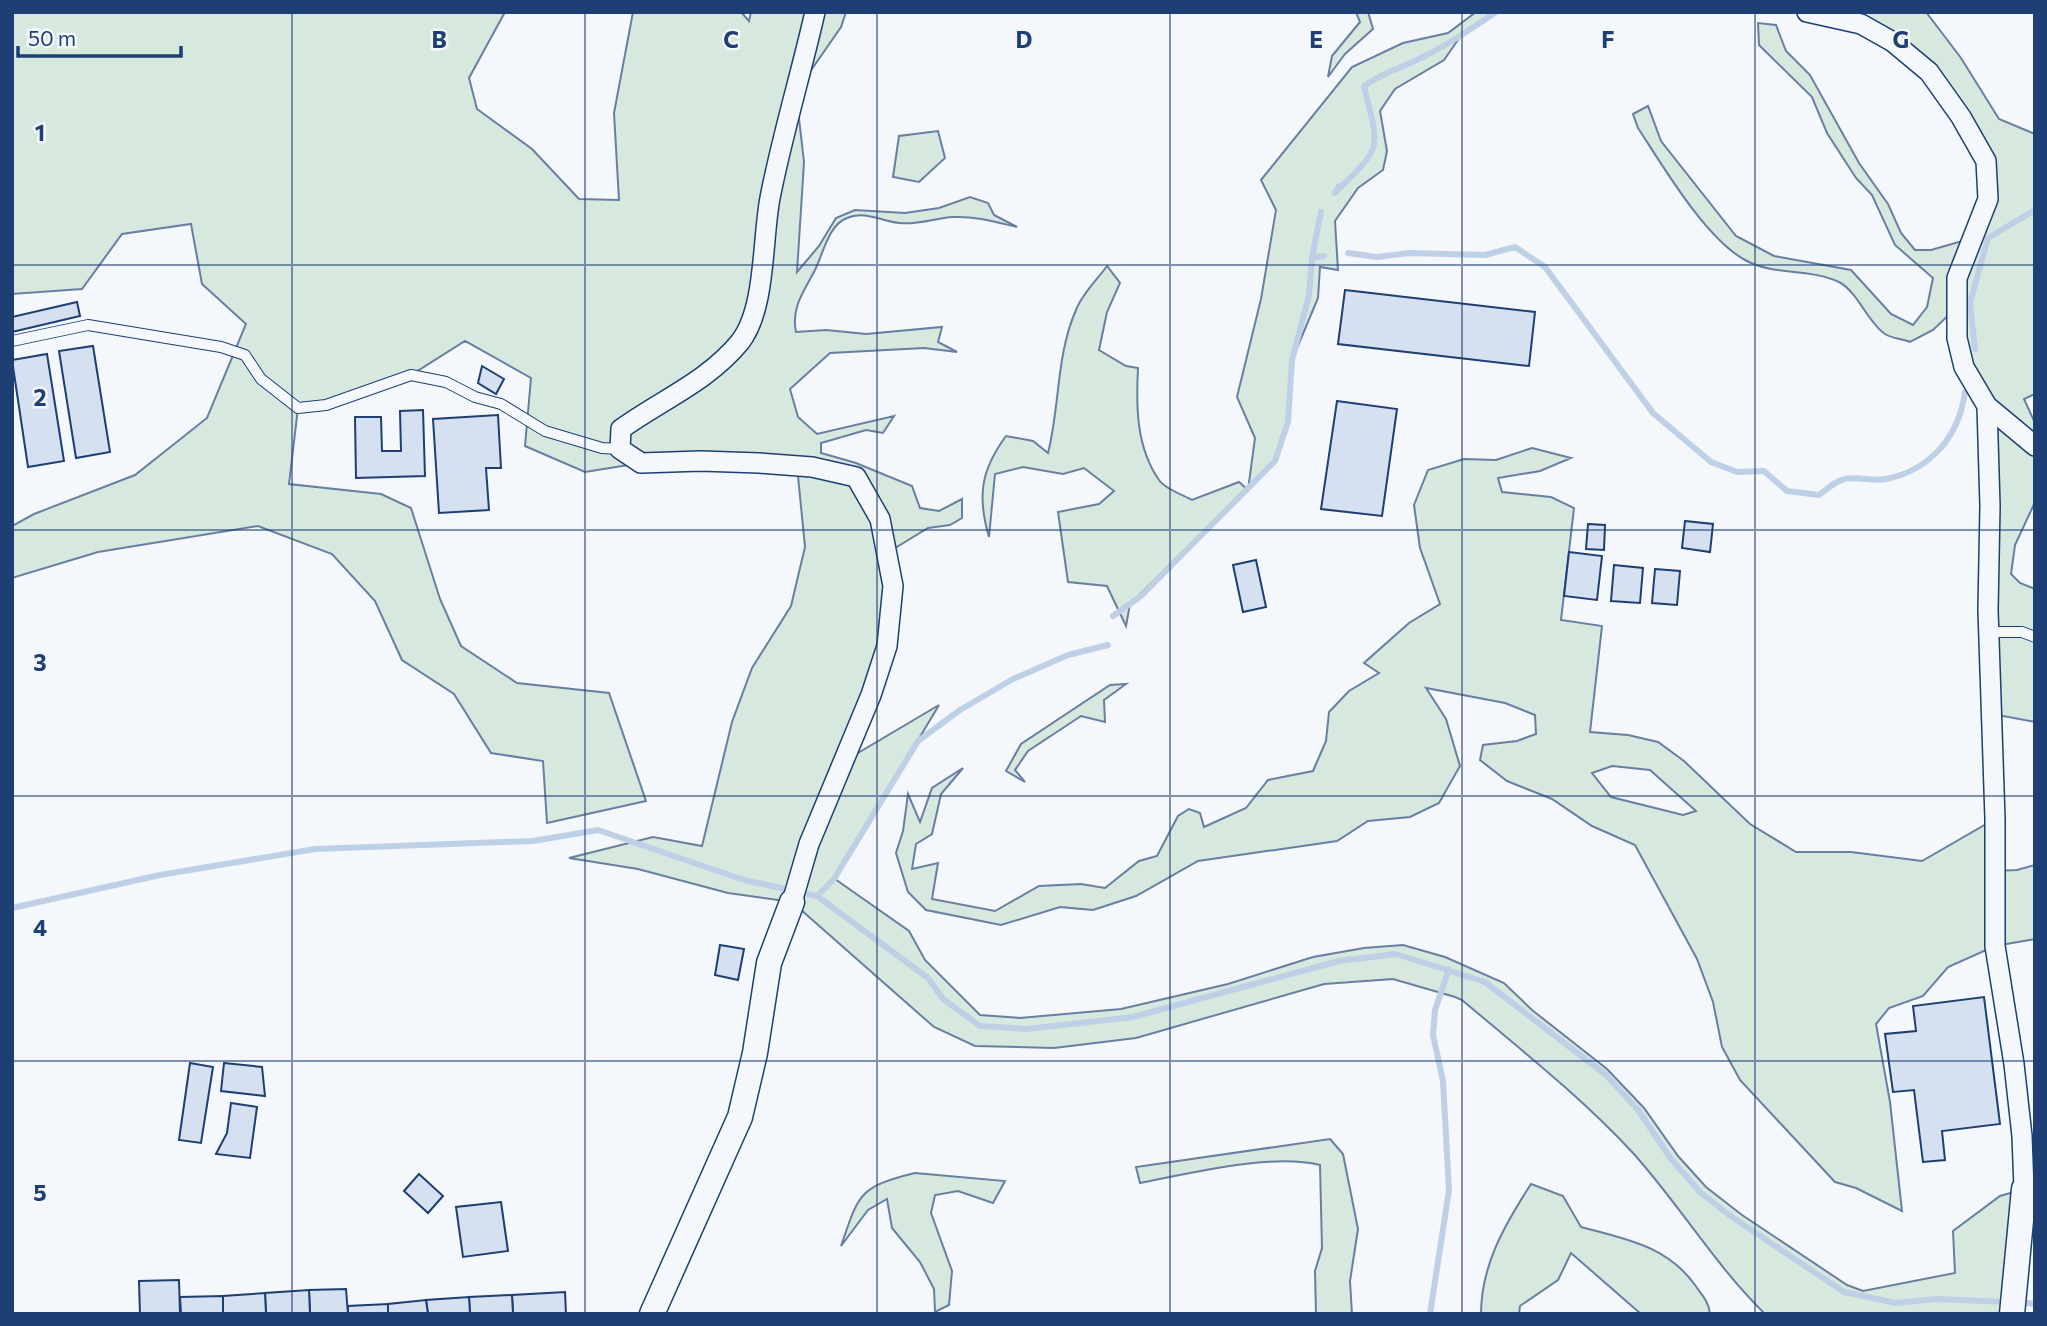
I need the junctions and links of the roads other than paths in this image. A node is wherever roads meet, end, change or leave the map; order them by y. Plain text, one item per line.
1 (815, 12) edge
2 (1807, 12) edge
3 (12, 341) edge
4 (1987, 406) junction
5 (2035, 446) edge
6 (620, 449) junction
7 (1988, 632) junction
8 (2035, 637) edge
9 (793, 901) joint
10 (2029, 1187) edge
11 (652, 1314) edge
12 (2012, 1314) edge

1 - 6 street
2 - 4 street
3 - 6 lane
4 - 5 street
4 - 7 street
6 - 9 street
7 - 8 lane
7 - 10 street
9 - 11 street
10 - 12 street

